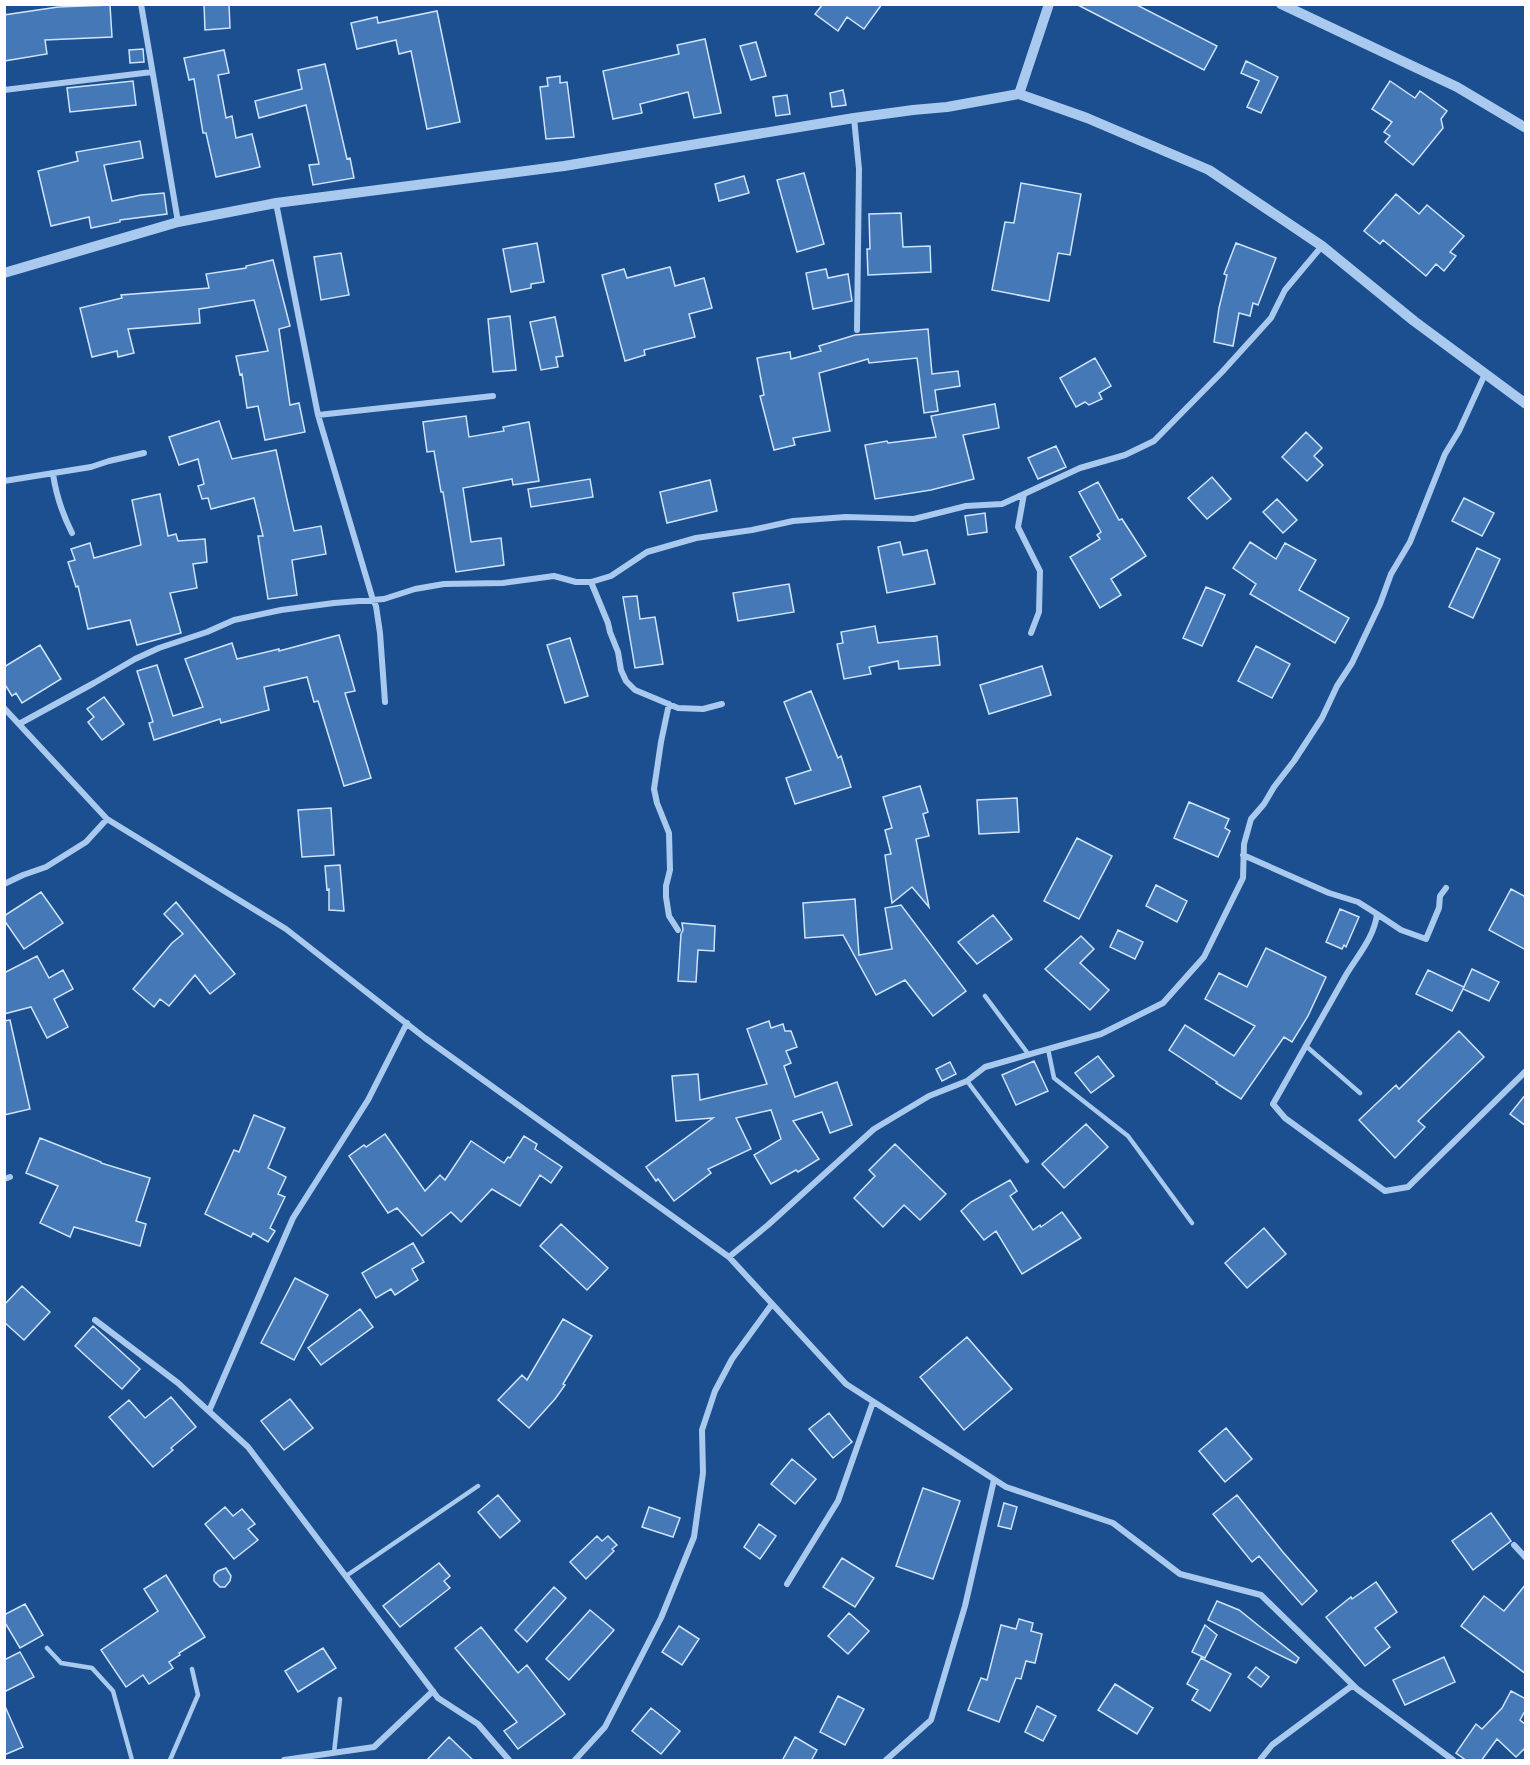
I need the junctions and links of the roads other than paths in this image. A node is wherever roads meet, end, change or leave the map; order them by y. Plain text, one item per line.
1 (141, 4) edge
2 (1048, 4) edge
3 (1281, 4) edge
4 (152, 72) junction
5 (4, 90) edge
6 (1019, 94) junction
7 (854, 118) junction
8 (1526, 128) edge
9 (276, 203) junction
10 (178, 222) junction
11 (1322, 246) junction
12 (4, 273) edge
13 (857, 330) dead end
14 (1485, 374) junction
15 (493, 396) dead end
16 (1526, 404) edge
17 (318, 415) junction
18 (144, 453) dead end
19 (53, 474) junction
20 (4, 481) edge
21 (1024, 494) junction
22 (72, 533) dead end
23 (591, 582) junction
24 (373, 600) junction
25 (1031, 633) dead end
26 (385, 702) dead end
27 (669, 704) junction
28 (722, 704) dead end
29 (4, 708) edge
30 (19, 724) junction
31 (106, 819) junction
32 (1244, 855) junction
33 (4, 884) edge
34 (1446, 888) dead end
35 (1377, 914) junction
36 (678, 930) dead end
37 (985, 996) dead end
38 (406, 1023) junction
39 (1306, 1046) junction
40 (1048, 1049) junction
41 (1029, 1055) junction
42 (1526, 1071) edge
43 (967, 1081) junction
44 (1360, 1093) dead end
45 (1027, 1161) dead end
46 (1192, 1222) dead end
47 (729, 1257) junction
48 (772, 1304) junction
49 (95, 1320) dead end
50 (873, 1402) junction
51 (209, 1411) junction
52 (994, 1480) junction
53 (478, 1486) dead end
54 (1514, 1545) dead end
55 (1526, 1558) edge
56 (346, 1576) junction
57 (787, 1584) dead end
58 (47, 1648) dead end
59 (192, 1669) dead end
60 (1353, 1685) junction
61 (433, 1691) junction
62 (340, 1699) dead end
63 (334, 1753) junction
64 (132, 1761) edge
65 (170, 1761) edge
66 (284, 1761) edge
67 (509, 1761) edge
68 (575, 1761) edge
69 (886, 1761) edge
70 (1260, 1761) edge
71 (1453, 1761) edge

1 - 4 street
2 - 6 street
3 - 8 street
4 - 5 street
4 - 10 street
6 - 7 street
6 - 11 street
7 - 9 street
7 - 13 street
9 - 10 street
9 - 17 street
10 - 12 street
11 - 14 street
11 - 21 street
14 - 16 street
14 - 32 street
15 - 17 street
17 - 24 street
18 - 19 street
19 - 20 street
19 - 22 street
21 - 23 street
21 - 25 street
23 - 24 street
23 - 27 street
24 - 26 street
24 - 30 street
27 - 28 street
27 - 36 street
29 - 30 street
30 - 31 street
31 - 33 street
31 - 38 street
32 - 35 street
32 - 40 street
34 - 35 street
35 - 39 street
37 - 41 lane
38 - 47 street
38 - 51 street
39 - 42 street
39 - 44 lane
40 - 41 street
40 - 46 lane
41 - 43 street
43 - 45 lane
43 - 47 street
47 - 48 street
48 - 50 street
48 - 68 street
49 - 51 street
50 - 52 street
50 - 57 street
51 - 56 street
52 - 60 street
52 - 69 street
53 - 56 lane
54 - 55 street
56 - 61 street
58 - 64 lane
59 - 65 lane
60 - 70 street
60 - 71 street
61 - 63 street
61 - 67 street
62 - 63 lane
63 - 66 street

